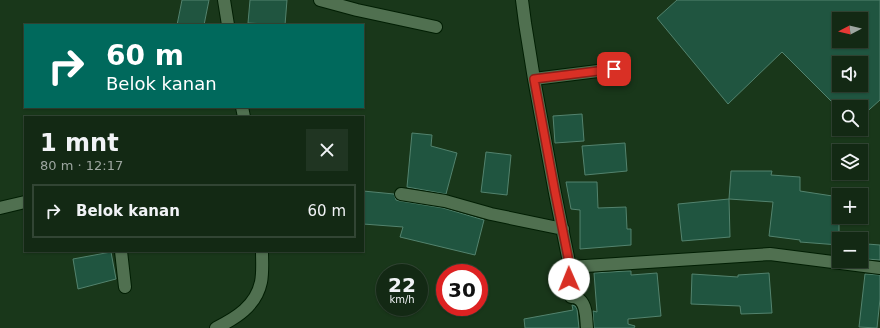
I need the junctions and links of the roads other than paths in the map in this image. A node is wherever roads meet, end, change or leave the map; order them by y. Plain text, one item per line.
1 (224, 0) edge
2 (320, 0) edge
3 (522, 0) edge
4 (228, 24) edge
5 (436, 27) dead end
6 (614, 69) dead end
7 (534, 79) junction
8 (401, 194) dead end
9 (24, 202) edge
10 (0, 208) edge
11 (563, 229) junction
12 (121, 252) edge
13 (262, 252) edge
14 (570, 267) junction
15 (880, 268) edge
16 (125, 288) dead end
17 (216, 328) edge
18 (587, 328) edge

1 - 4 street
2 - 5 street
3 - 7 street
6 - 7 street
7 - 11 street
8 - 11 street
9 - 10 street
11 - 14 street
12 - 16 street
13 - 17 street
14 - 15 street
14 - 18 street

